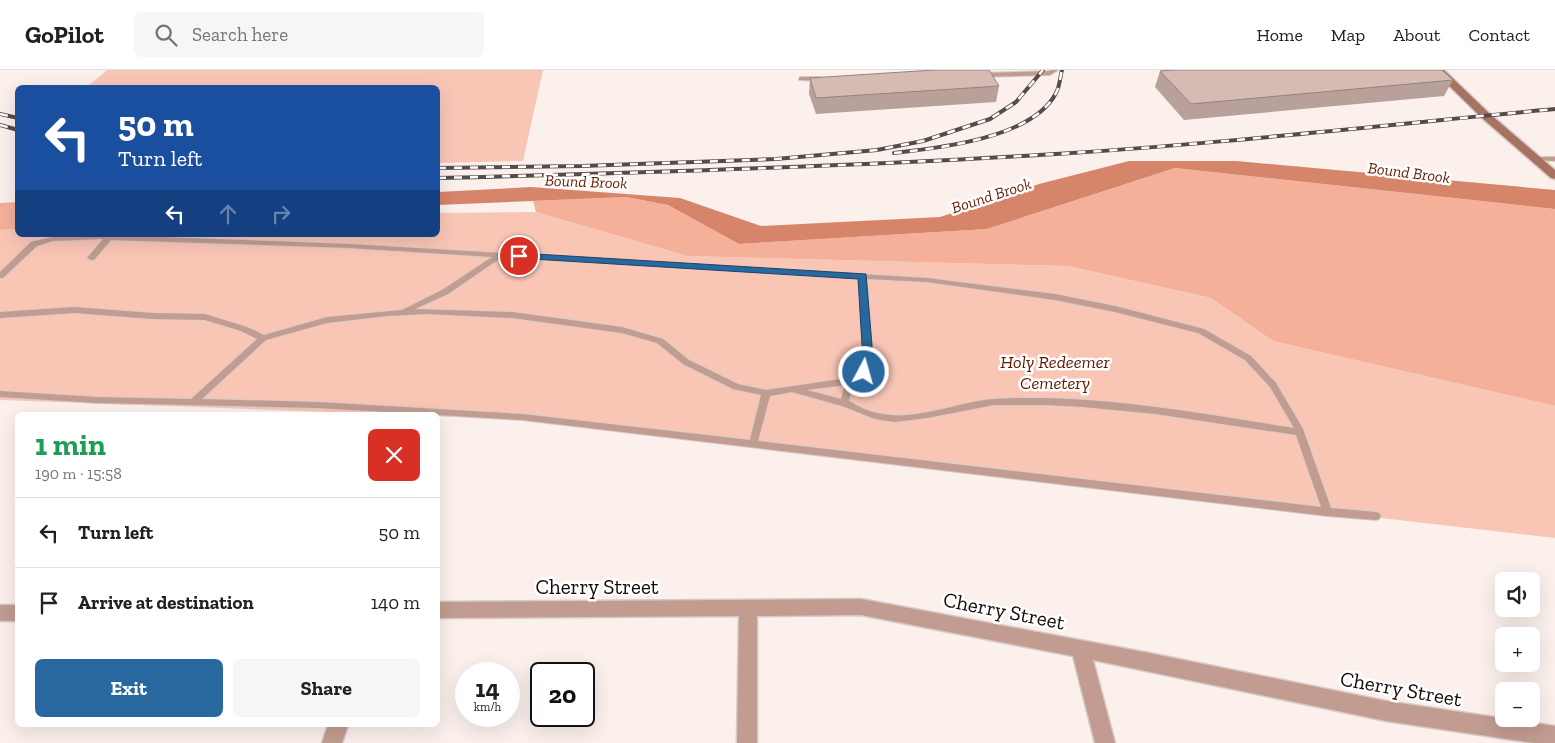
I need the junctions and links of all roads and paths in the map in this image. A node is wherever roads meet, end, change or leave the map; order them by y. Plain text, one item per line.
1 (1055, 70) edge
2 (1438, 70) edge
3 (971, 75) edge
4 (831, 78) edge
5 (801, 79) dead end
6 (1535, 159) junction
7 (1555, 159) edge
8 (1555, 176) edge
9 (109, 237) junction
10 (500, 255) junction
11 (91, 258) dead end
12 (0, 276) edge
13 (863, 276) junction
14 (401, 312) junction
15 (0, 315) edge
16 (263, 338) junction
17 (850, 381) junction
18 (790, 389) junction
19 (766, 393) junction
20 (0, 394) edge
21 (193, 402) junction
22 (844, 403) junction
23 (437, 412) edge
24 (440, 412) edge
25 (1300, 432) junction
26 (752, 445) junction
27 (1327, 512) junction
28 (1376, 516) dead end
29 (748, 609) junction
30 (440, 610) edge
31 (15, 612) edge
32 (0, 613) edge
33 (1081, 649) junction
34 (337, 727) edge
35 (1555, 736) edge
36 (332, 743) edge
37 (747, 743) edge
38 (1105, 743) edge

1 - 3 lane
2 - 6 street
4 - 5 lane
6 - 7 lane
6 - 8 street
9 - 10 lane
9 - 11 lane
9 - 12 lane
10 - 13 lane
10 - 14 lane
13 - 17 lane
13 - 25 lane
14 - 16 lane
14 - 19 lane
15 - 16 lane
16 - 21 lane
17 - 18 lane
17 - 22 lane
18 - 19 lane
18 - 22 lane
19 - 26 lane
20 - 21 lane
21 - 23 lane
22 - 25 lane
24 - 26 lane
25 - 27 lane
26 - 27 lane
27 - 28 lane
29 - 30 street, Cherry Street
29 - 33 street, Cherry Street
29 - 37 street
31 - 32 street
33 - 35 street, Cherry Street
33 - 38 street
34 - 36 street

